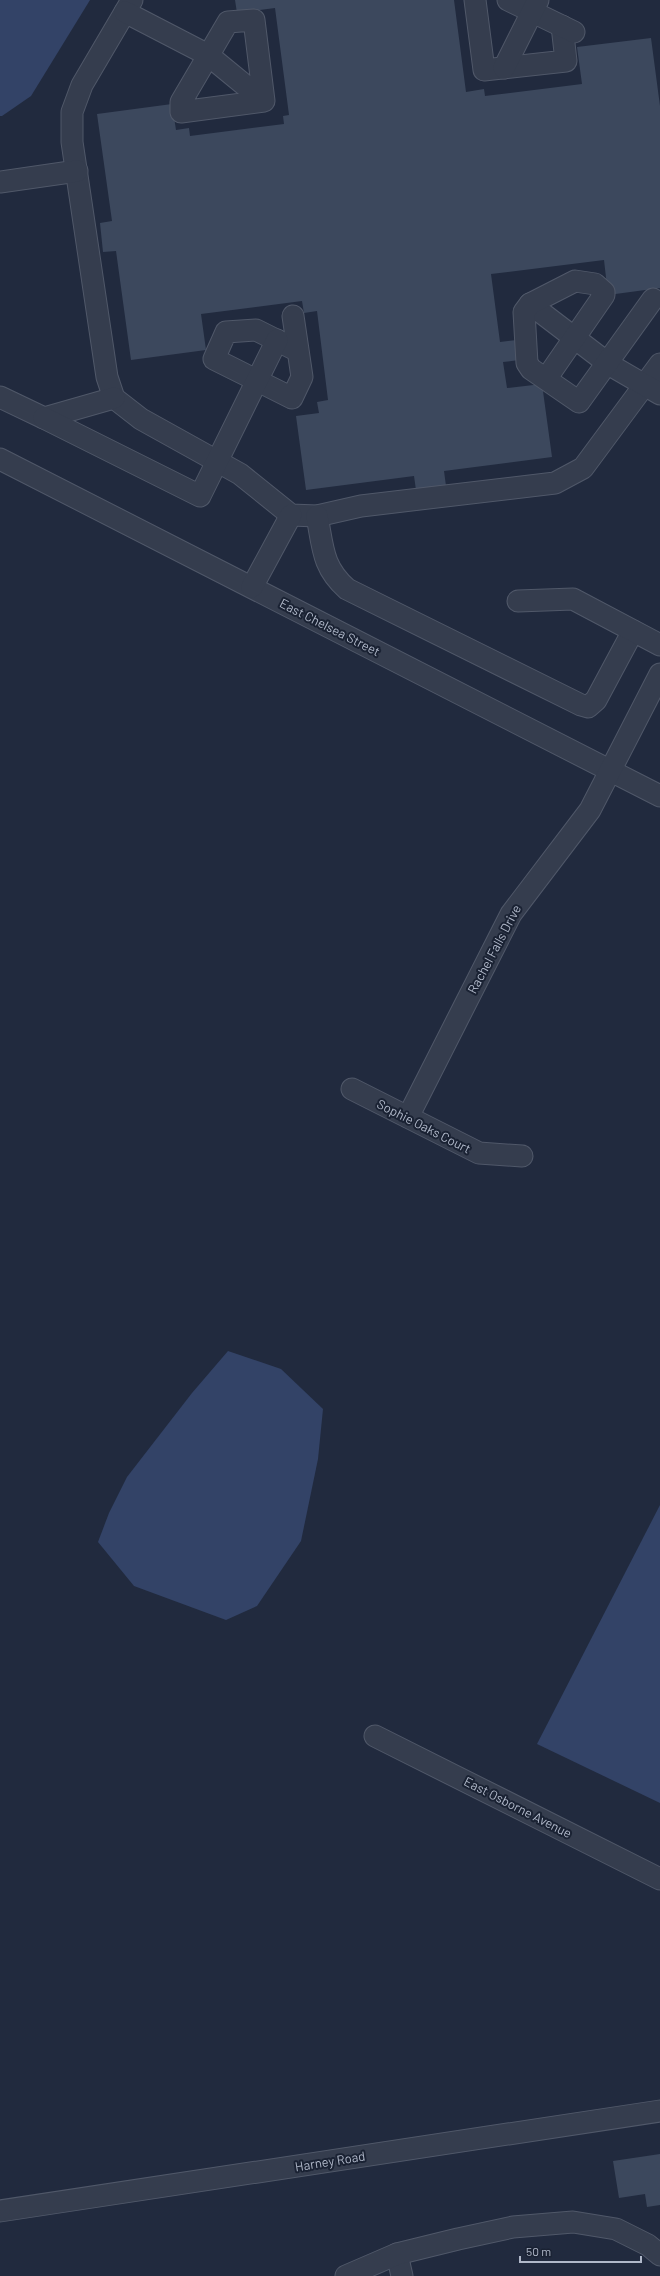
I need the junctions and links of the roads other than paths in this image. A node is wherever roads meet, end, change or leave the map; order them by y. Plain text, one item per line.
1 (474, 0) edge
2 (508, 0) edge
3 (129, 6) edge
4 (535, 6) edge
5 (208, 55) junction
6 (504, 68) junction
7 (264, 100) junction
8 (77, 171) junction
9 (0, 182) edge
10 (653, 299) dead end
11 (530, 304) junction
12 (293, 316) dead end
13 (575, 338) junction
14 (277, 340) junction
15 (298, 351) junction
16 (607, 363) junction
17 (660, 364) edge
18 (257, 380) junction
19 (546, 380) junction
20 (652, 390) edge
21 (0, 397) edge
22 (114, 398) junction
23 (44, 418) junction
24 (0, 459) edge
25 (218, 462) junction
26 (291, 515) junction
27 (317, 516) junction
28 (252, 587) junction
29 (518, 601) dead end
30 (633, 631) junction
31 (660, 645) edge
32 (660, 674) edge
33 (611, 771) junction
34 (660, 796) edge
35 (352, 1089) dead end
36 (408, 1117) junction
37 (522, 1156) dead end
38 (376, 1736) dead end
39 (660, 1879) edge
40 (660, 2111) edge
41 (0, 2211) edge
42 (397, 2254) junction
43 (660, 2254) edge
44 (346, 2276) edge
45 (402, 2276) edge

1 - 6 street
2 - 4 street
3 - 5 street
3 - 8 street
4 - 6 street
4 - 6 street
5 - 7 street
5 - 7 street
5 - 7 street
8 - 9 street
8 - 22 street
10 - 16 street
11 - 13 street
11 - 13 street
11 - 19 street
12 - 15 street
13 - 16 street
13 - 19 street
14 - 15 street
14 - 18 street
14 - 18 street
15 - 18 street
16 - 19 street
16 - 20 street
17 - 20 street
18 - 25 street
20 - 27 street
21 - 23 street
22 - 23 street
22 - 25 street
23 - 25 street
24 - 28 street, East Chelsea Street
25 - 26 street
26 - 27 street
26 - 28 street
27 - 30 street
28 - 33 street, East Chelsea Street
29 - 30 street
30 - 31 street
32 - 33 street, Rachel Falls Drive
33 - 34 street, East Chelsea Street
33 - 36 street, Rachel Falls Drive
35 - 36 street, Sophie Oaks Court
36 - 37 street, Sophie Oaks Court
38 - 39 street, East Osborne Avenue
40 - 41 street, Harney Road
42 - 43 street
42 - 44 street
42 - 45 street

